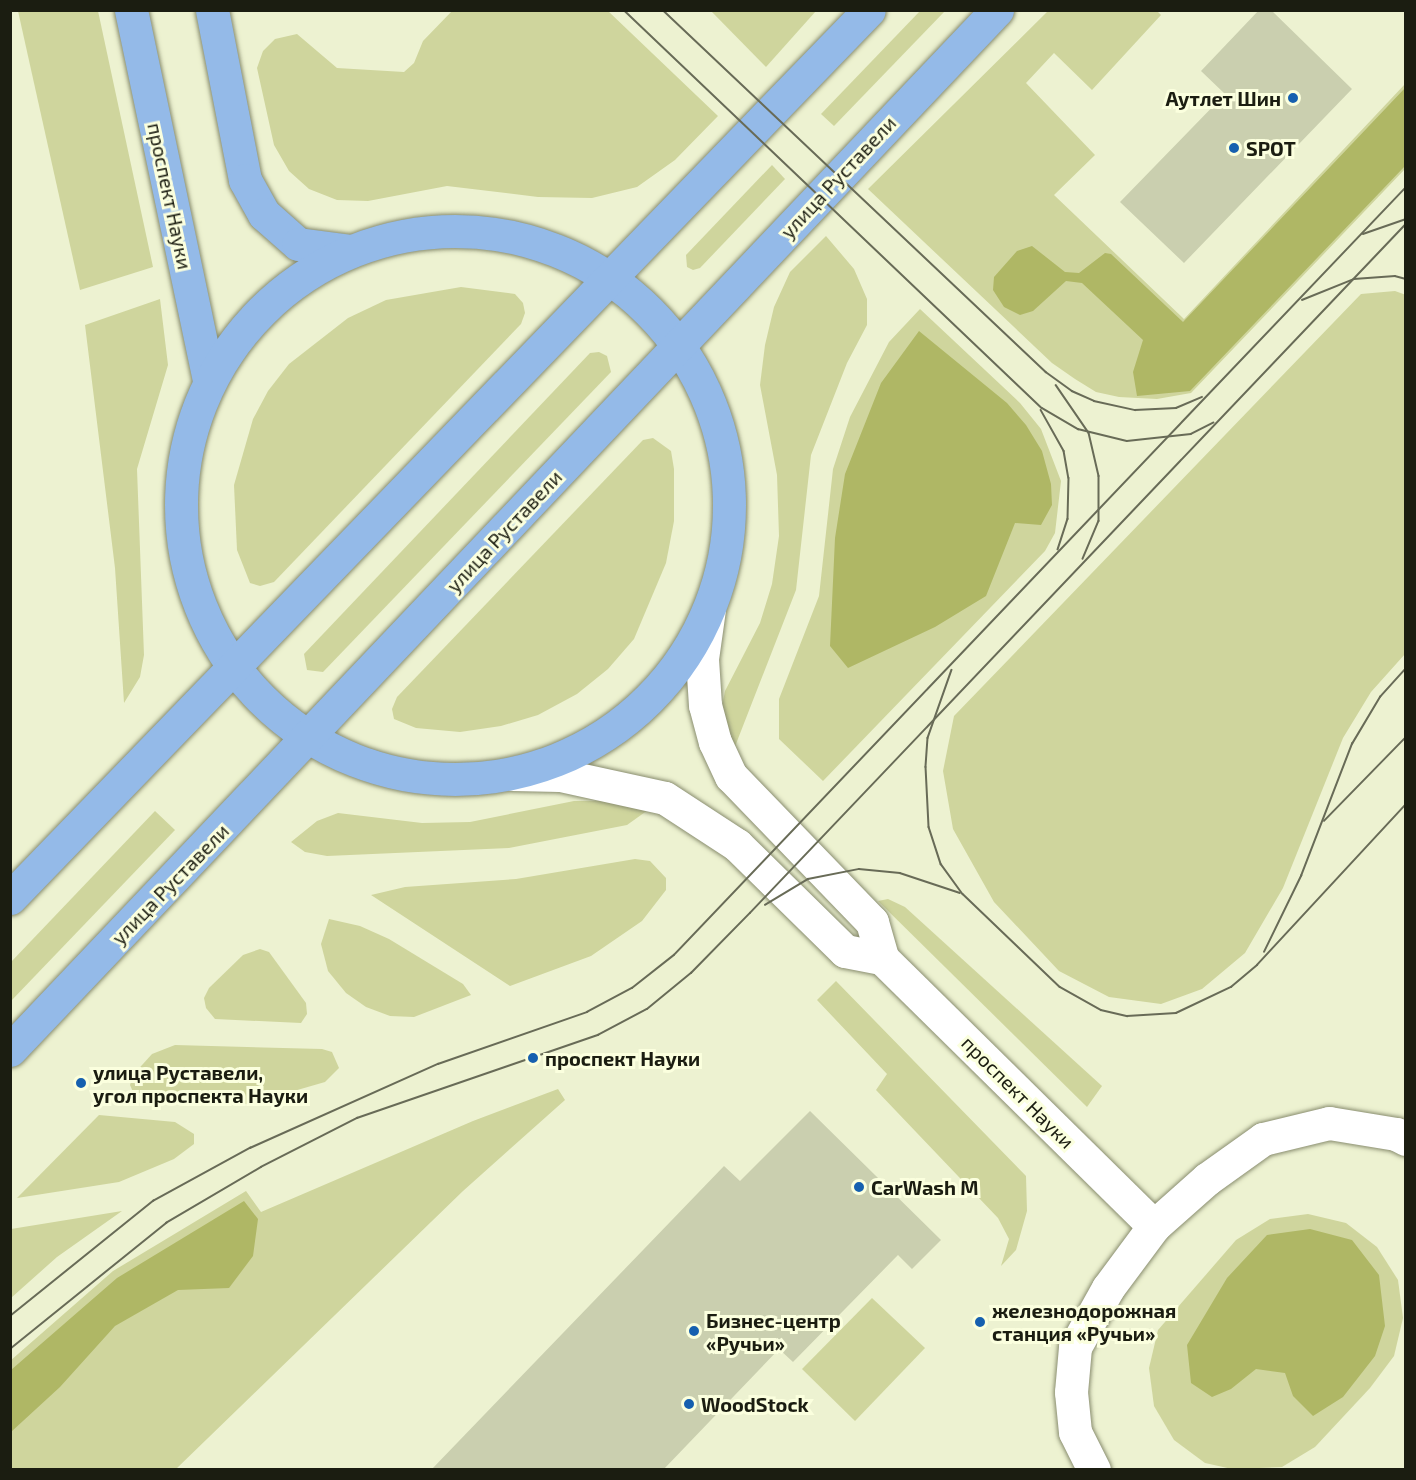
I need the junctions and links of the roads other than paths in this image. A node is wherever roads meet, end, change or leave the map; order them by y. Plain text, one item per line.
1 (131, 10) edge
2 (212, 10) edge
3 (997, 10) edge
4 (859, 16) edge
5 (350, 251) junction
6 (611, 280) junction
7 (680, 345) junction
8 (210, 381) junction
9 (709, 609) junction
10 (234, 668) junction
11 (309, 738) junction
12 (513, 774) junction
13 (10, 898) edge
14 (882, 958) junction
15 (10, 1050) edge
16 (1406, 1139) edge
17 (1154, 1226) junction
18 (1094, 1470) edge

1 - 8 main road, проспект Науки
2 - 5 main road
3 - 7 main road, улица Руставели
4 - 6 main road
5 - 6 main road
5 - 8 main road
6 - 7 main road
6 - 10 main road
7 - 9 main road
7 - 11 main road, улица Руставели
8 - 10 main road
9 - 12 main road
9 - 14 street
10 - 11 main road
10 - 13 main road
11 - 12 main road
11 - 15 main road, улица Руставели
12 - 14 street
14 - 17 street, проспект Науки
16 - 17 street
17 - 18 street

